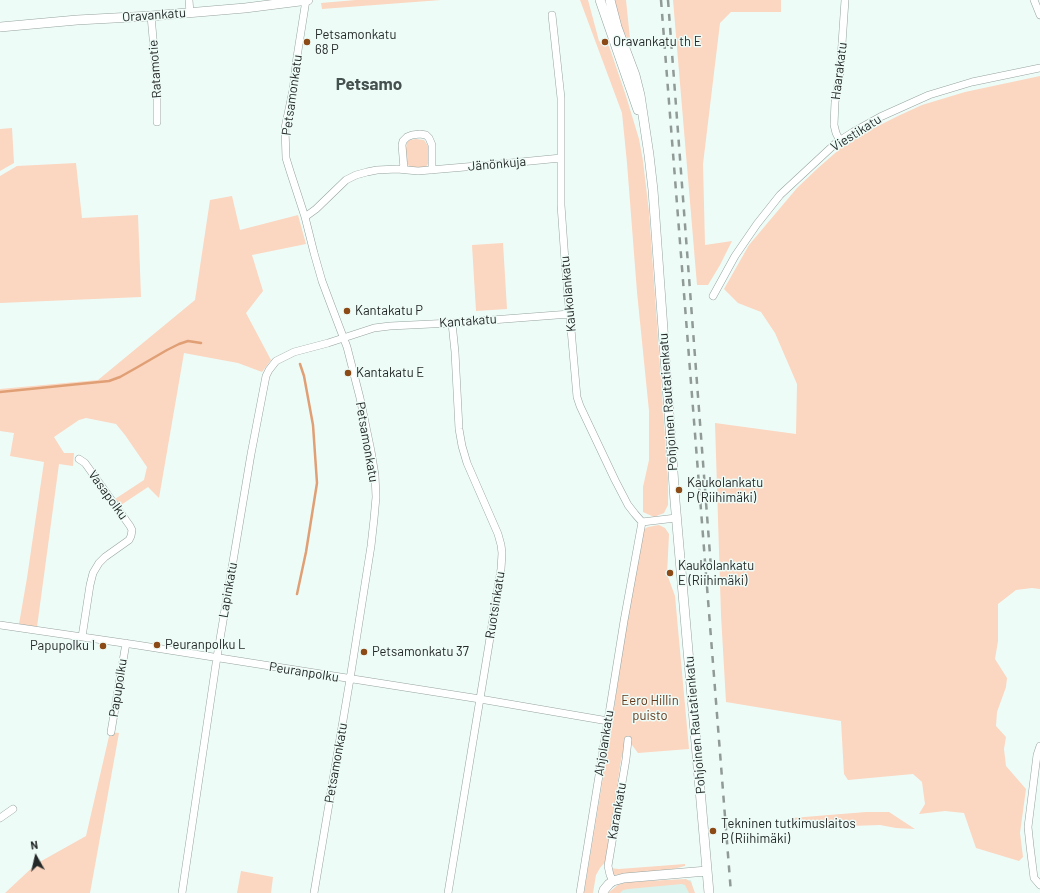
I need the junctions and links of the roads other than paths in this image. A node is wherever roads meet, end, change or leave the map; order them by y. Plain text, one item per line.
1 (189, 0) edge
2 (307, 0) edge
3 (600, 0) edge
4 (610, 0) edge
5 (845, 0) edge
6 (1034, 0) edge
7 (190, 13) junction
8 (552, 15) dead end
9 (1040, 15) edge
10 (151, 16) junction
11 (0, 27) edge
12 (1040, 68) edge
13 (157, 122) dead end
14 (644, 126) junction
15 (840, 141) junction
16 (561, 158) junction
17 (404, 169) junction
18 (432, 170) junction
19 (305, 217) junction
20 (713, 296) dead end
21 (570, 314) junction
22 (452, 323) junction
23 (344, 337) junction
24 (79, 459) dead end
25 (676, 518) junction
26 (642, 522) junction
27 (0, 625) edge
28 (82, 637) junction
29 (126, 643) junction
30 (217, 658) junction
31 (350, 679) junction
32 (480, 699) junction
33 (608, 721) junction
34 (111, 732) dead end
35 (628, 740) dead end
36 (1040, 746) edge
37 (13, 809) dead end
38 (0, 818) edge
39 (707, 871) junction
40 (613, 881) junction
41 (1040, 885) edge
42 (182, 893) edge
43 (314, 893) edge
44 (448, 893) edge
45 (580, 893) edge
46 (603, 893) edge
47 (709, 893) edge

1 - 7 street
2 - 7 street, Oravankatu
2 - 19 street, Petsamonkatu
3 - 14 street, Pohjoinen Rautatienkatu
4 - 14 street, Pohjoinen Rautatienkatu
5 - 15 street, Haarakatu
6 - 9 street
7 - 10 street, Oravankatu
8 - 16 street, Kaukolankatu
10 - 11 street, Oravankatu
10 - 13 street, Ratamotie
12 - 15 street, Viestikatu
14 - 25 street, Pohjoinen Rautatienkatu
15 - 20 street, Viestikatu
16 - 18 street, Jänönkuja
16 - 21 street, Kaukolankatu
17 - 18 street, Jänönkuja
17 - 18 street
17 - 19 street, Jänönkuja
19 - 23 street, Petsamonkatu
21 - 22 street, Kantakatu
21 - 26 street, Kaukolankatu
22 - 23 street, Kantakatu
22 - 32 street, Ruotsinkatu
23 - 30 street, Lapinkatu
23 - 31 street, Petsamonkatu
24 - 28 street, Vasapolku
25 - 26 street
25 - 39 street, Pohjoinen Rautatienkatu
26 - 33 street, Ahjolankatu
27 - 28 street, Peuranpolku
28 - 29 street, Peuranpolku
29 - 30 street, Peuranpolku
29 - 34 street, Papupolku
30 - 31 street, Peuranpolku
30 - 42 street, Lapinkatu
31 - 32 street, Peuranpolku
31 - 43 street, Petsamonkatu
32 - 33 street, Peuranpolku
32 - 44 street, Ruotsinkatu
33 - 45 street, Ahjolankatu
35 - 40 street, Karankatu
36 - 41 street
37 - 38 street
39 - 40 street
39 - 47 street, Pohjoinen Rautatienkatu
40 - 46 street

